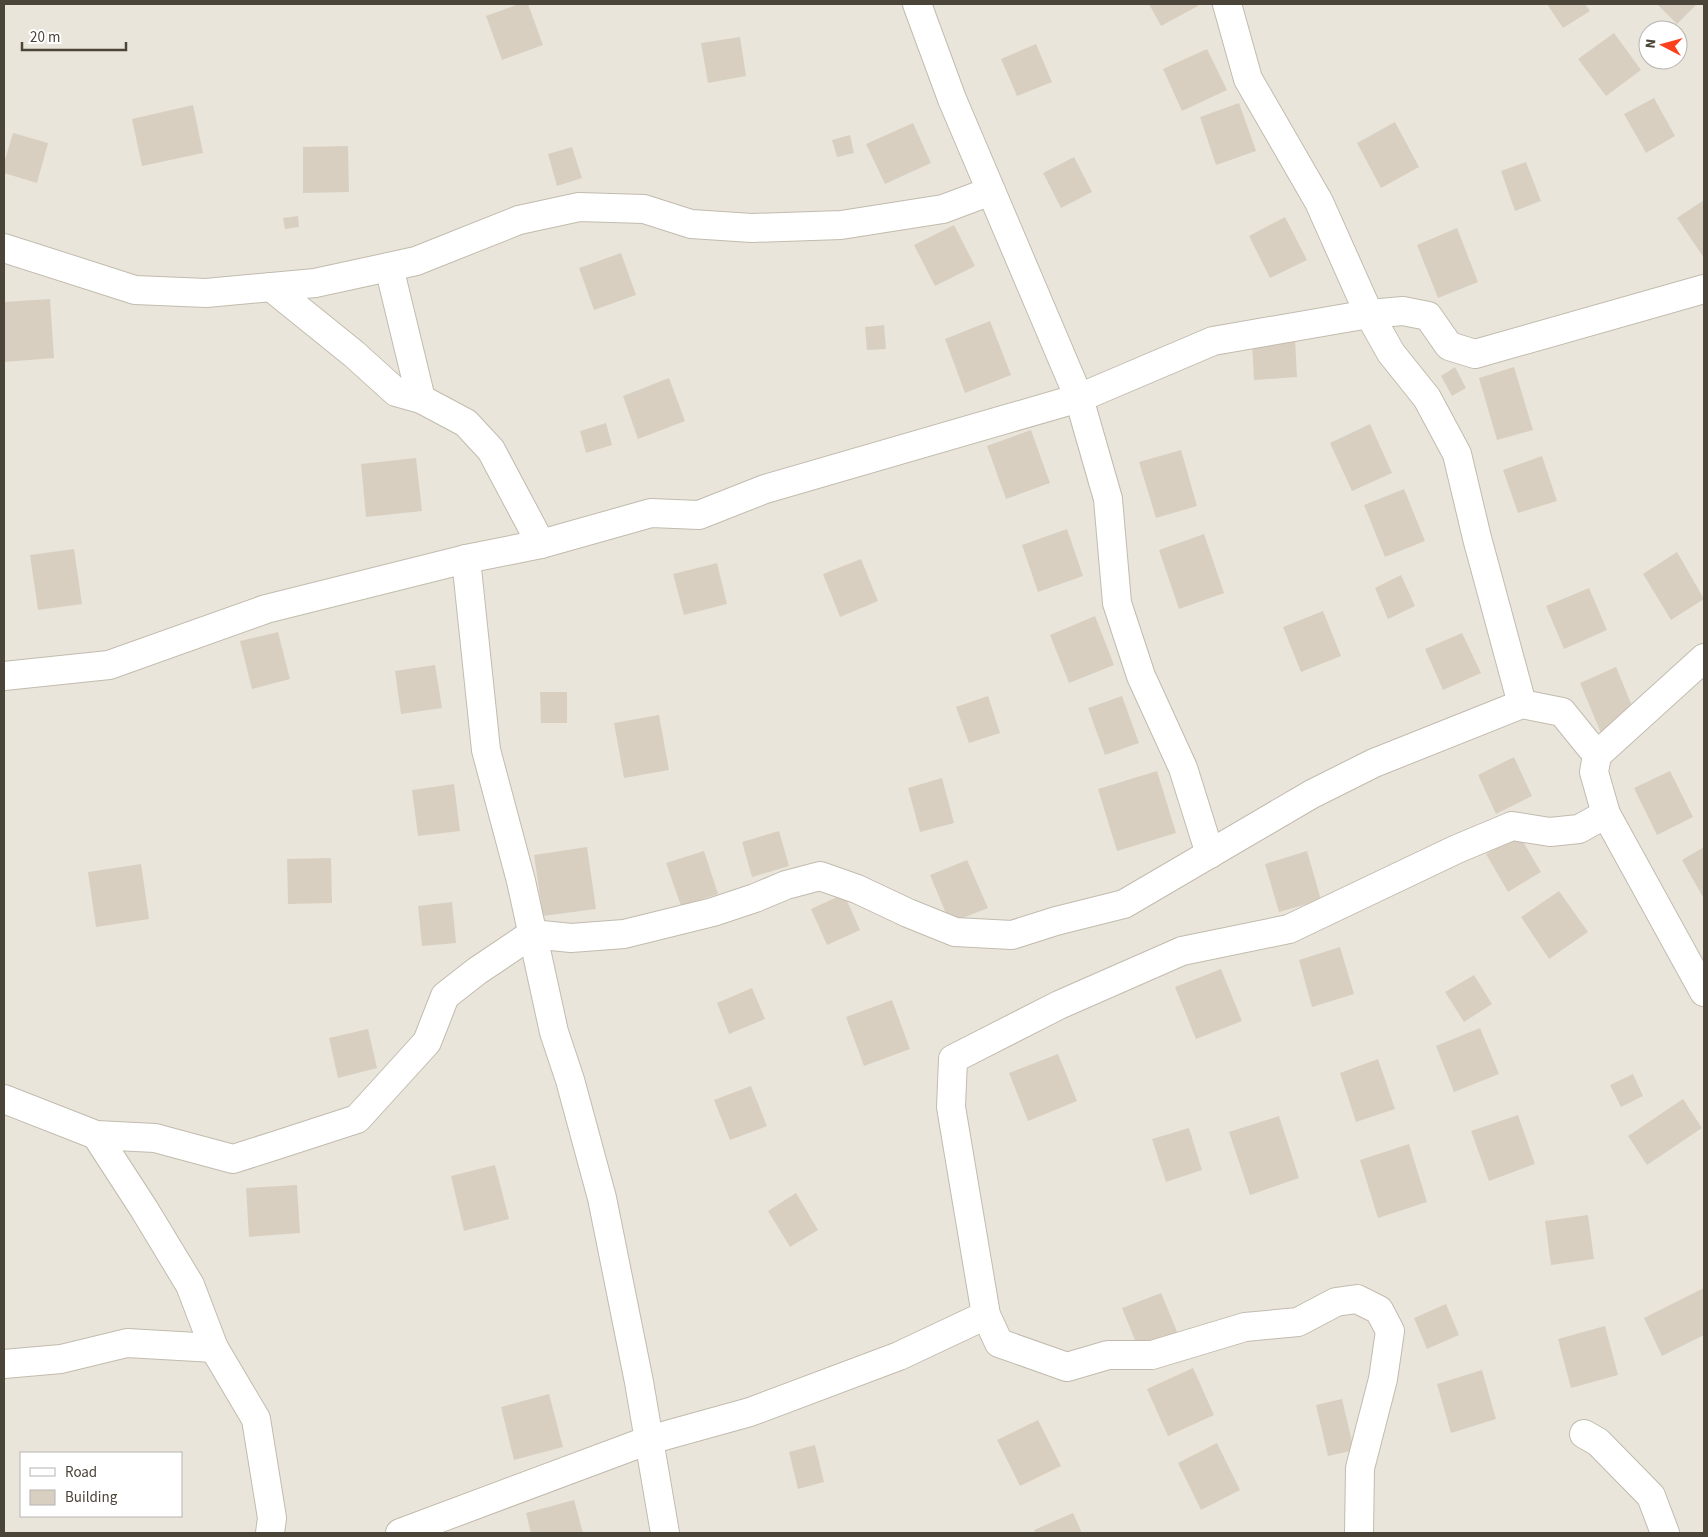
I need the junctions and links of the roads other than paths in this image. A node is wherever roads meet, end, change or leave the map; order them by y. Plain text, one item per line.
1 (917, 4) edge
2 (1227, 4) edge
3 (991, 191) junction
4 (4, 248) edge
5 (389, 267) junction
6 (270, 287) junction
7 (1704, 289) edge
8 (1369, 314) junction
9 (1079, 398) junction
10 (421, 399) junction
11 (540, 544) junction
12 (466, 560) junction
13 (1704, 658) edge
14 (4, 676) edge
15 (1522, 704) junction
16 (1597, 755) junction
17 (1606, 814) junction
18 (1210, 854) junction
19 (532, 934) junction
20 (1704, 992) edge
21 (4, 1099) edge
22 (96, 1135) junction
23 (986, 1315) junction
24 (214, 1348) junction
25 (4, 1364) edge
26 (1584, 1434) dead end
27 (649, 1440) junction
28 (270, 1533) edge
29 (400, 1533) edge
30 (666, 1533) edge
31 (1359, 1533) edge
32 (1665, 1533) edge

1 - 3 street
2 - 8 street
3 - 5 street
3 - 9 street
4 - 6 street
5 - 6 street
5 - 10 street
6 - 10 street
7 - 8 street
8 - 9 street
8 - 15 street
9 - 11 street
9 - 18 street
10 - 11 street
11 - 12 street
12 - 14 street
12 - 19 street
13 - 16 street
15 - 16 street
15 - 18 street
16 - 17 street
17 - 20 street
17 - 23 street
18 - 19 street
19 - 22 street
19 - 27 street
21 - 22 street
22 - 24 street
23 - 27 street
23 - 31 street
24 - 25 street
24 - 28 street
26 - 32 street
27 - 29 street
27 - 30 street

